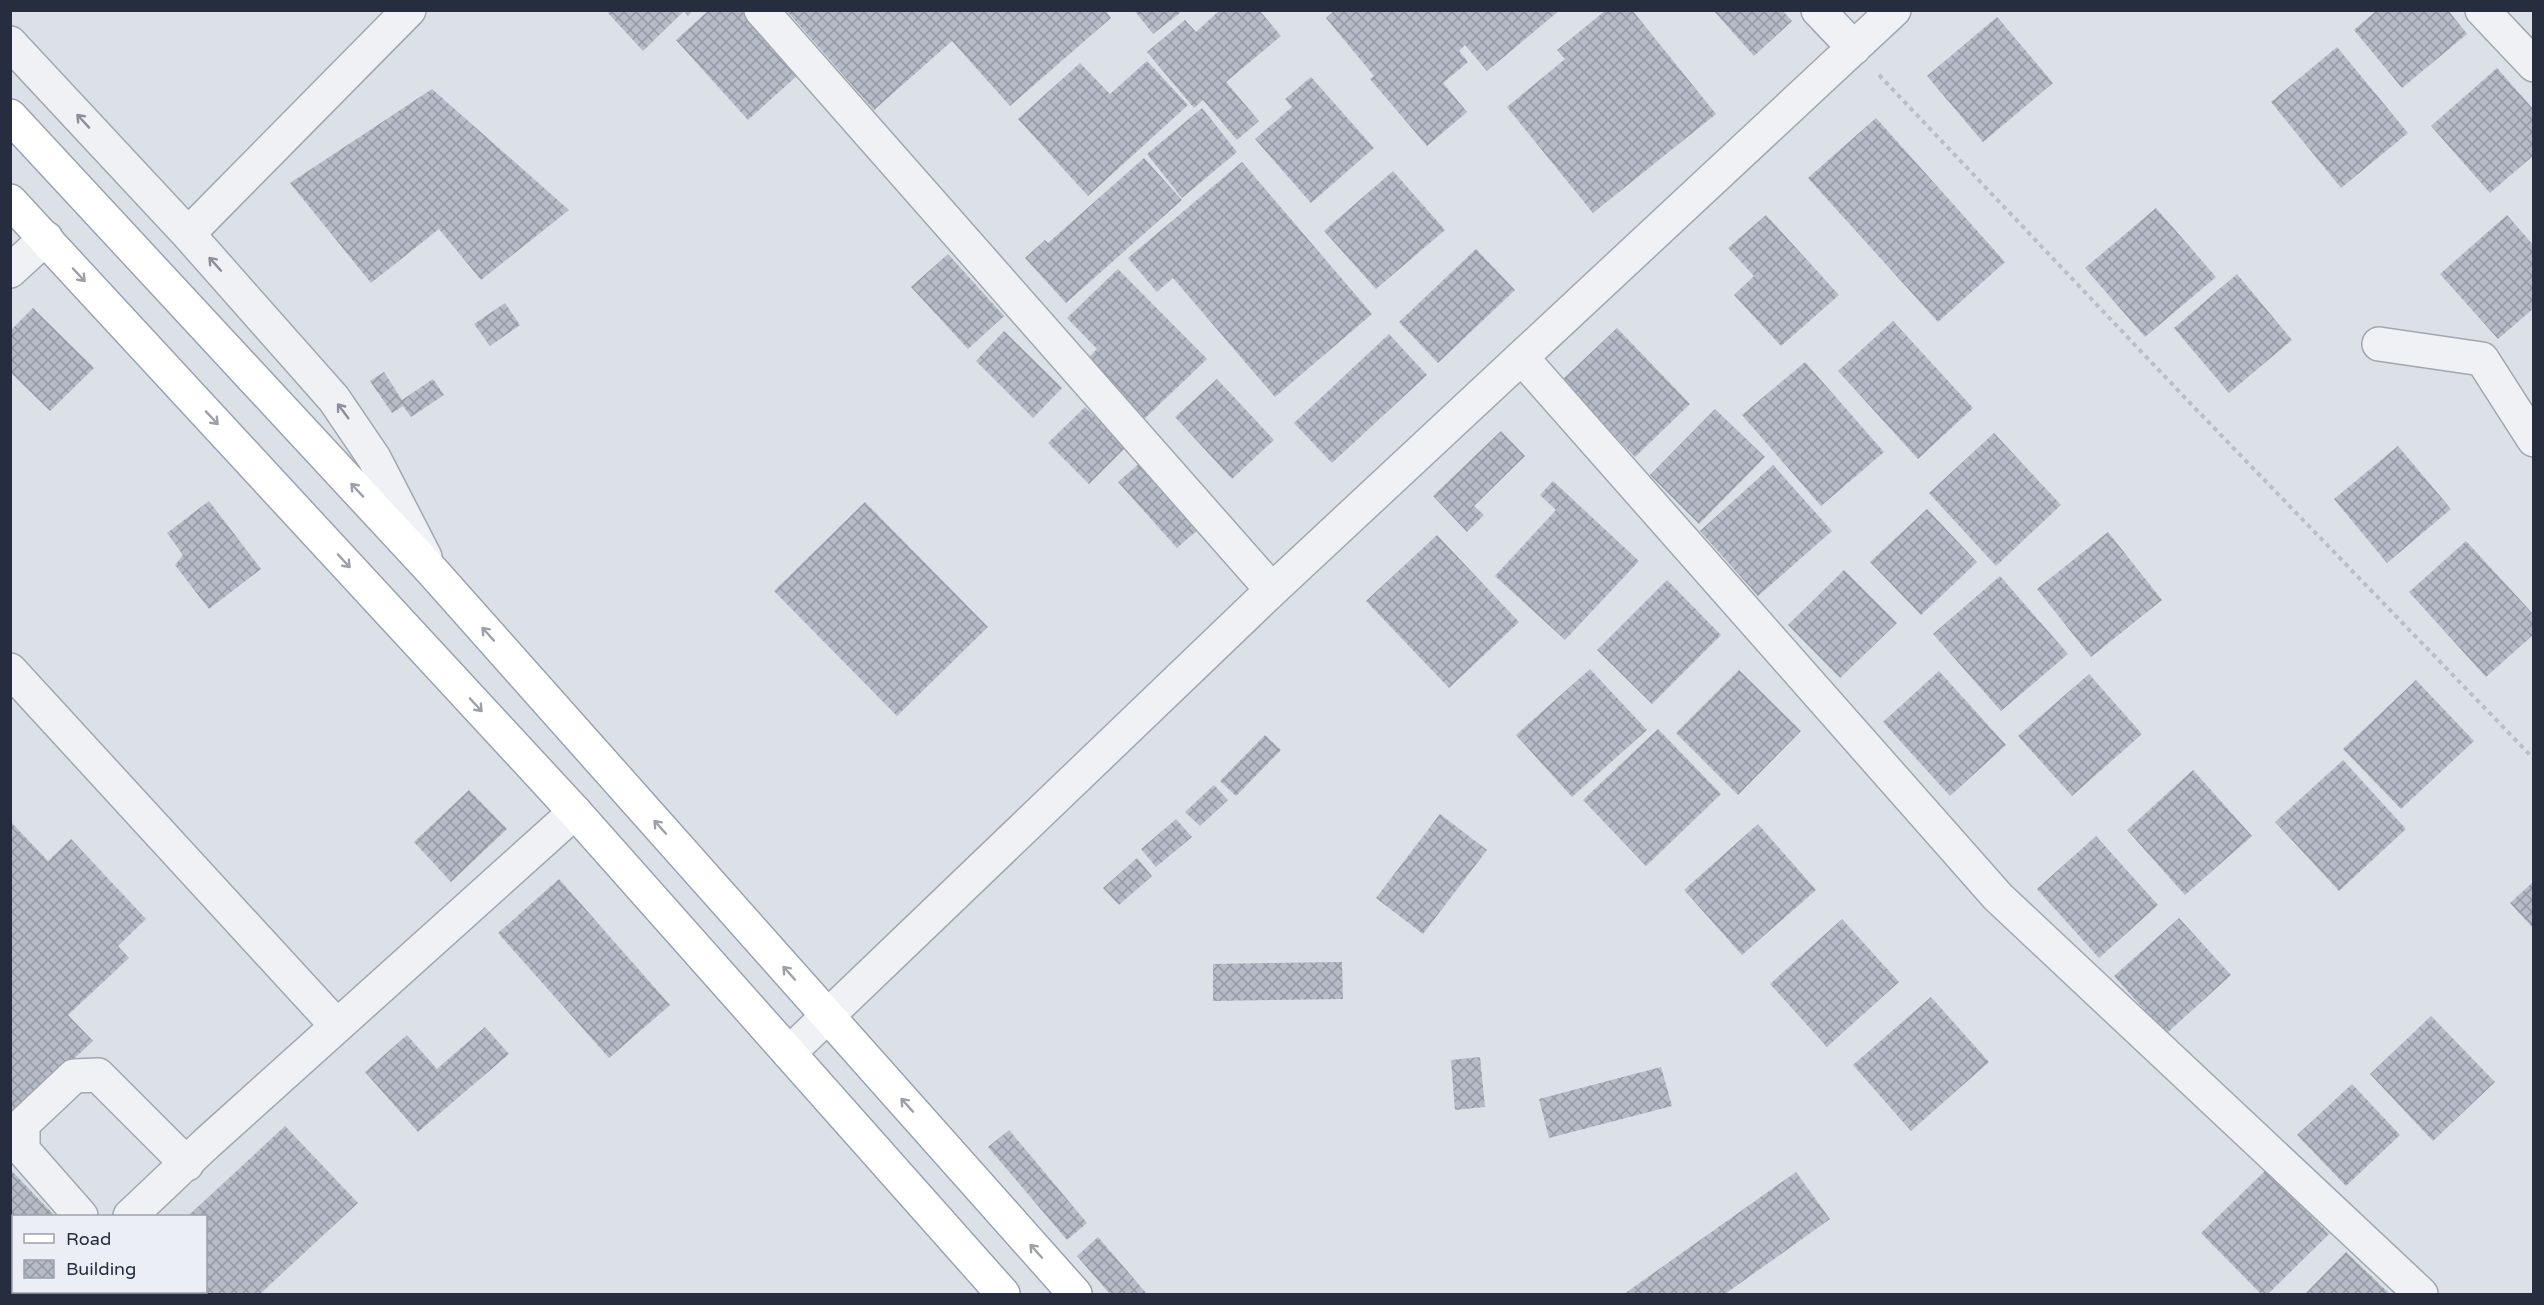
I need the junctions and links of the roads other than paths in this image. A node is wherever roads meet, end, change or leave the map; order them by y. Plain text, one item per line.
1 (409, 10) edge
2 (761, 10) edge
3 (1818, 10) edge
4 (1894, 10) edge
5 (2482, 10) edge
6 (10, 43) edge
7 (1854, 48) junction
8 (2534, 65) edge
9 (10, 116) edge
10 (10, 201) edge
11 (188, 234) junction
12 (46, 238) junction
13 (10, 271) edge
14 (2379, 344) dead end
15 (1522, 358) junction
16 (2534, 440) edge
17 (433, 572) junction
18 (1272, 590) junction
19 (10, 670) edge
20 (575, 812) junction
21 (828, 1016) junction
22 (337, 1026) junction
23 (789, 1053) junction
24 (186, 1164) junction
25 (80, 1215) edge
26 (131, 1215) edge
27 (1003, 1294) edge
28 (1075, 1294) edge
29 (2421, 1294) edge

1 - 11 street
2 - 18 street
3 - 7 street
4 - 7 street
5 - 8 street
11 -> 6 street
7 - 15 street
17 -> 9 main road
10 - 12 main road
17 -> 11 street
12 - 13 street
12 -> 20 main road
14 - 16 street
15 - 18 street
15 - 29 street
21 -> 17 main road
18 - 21 street
19 - 22 street
20 - 22 street
20 - 23 main road
21 - 23 street
28 -> 21 main road
22 - 24 street
23 - 27 main road
24 - 25 street
24 - 26 street

